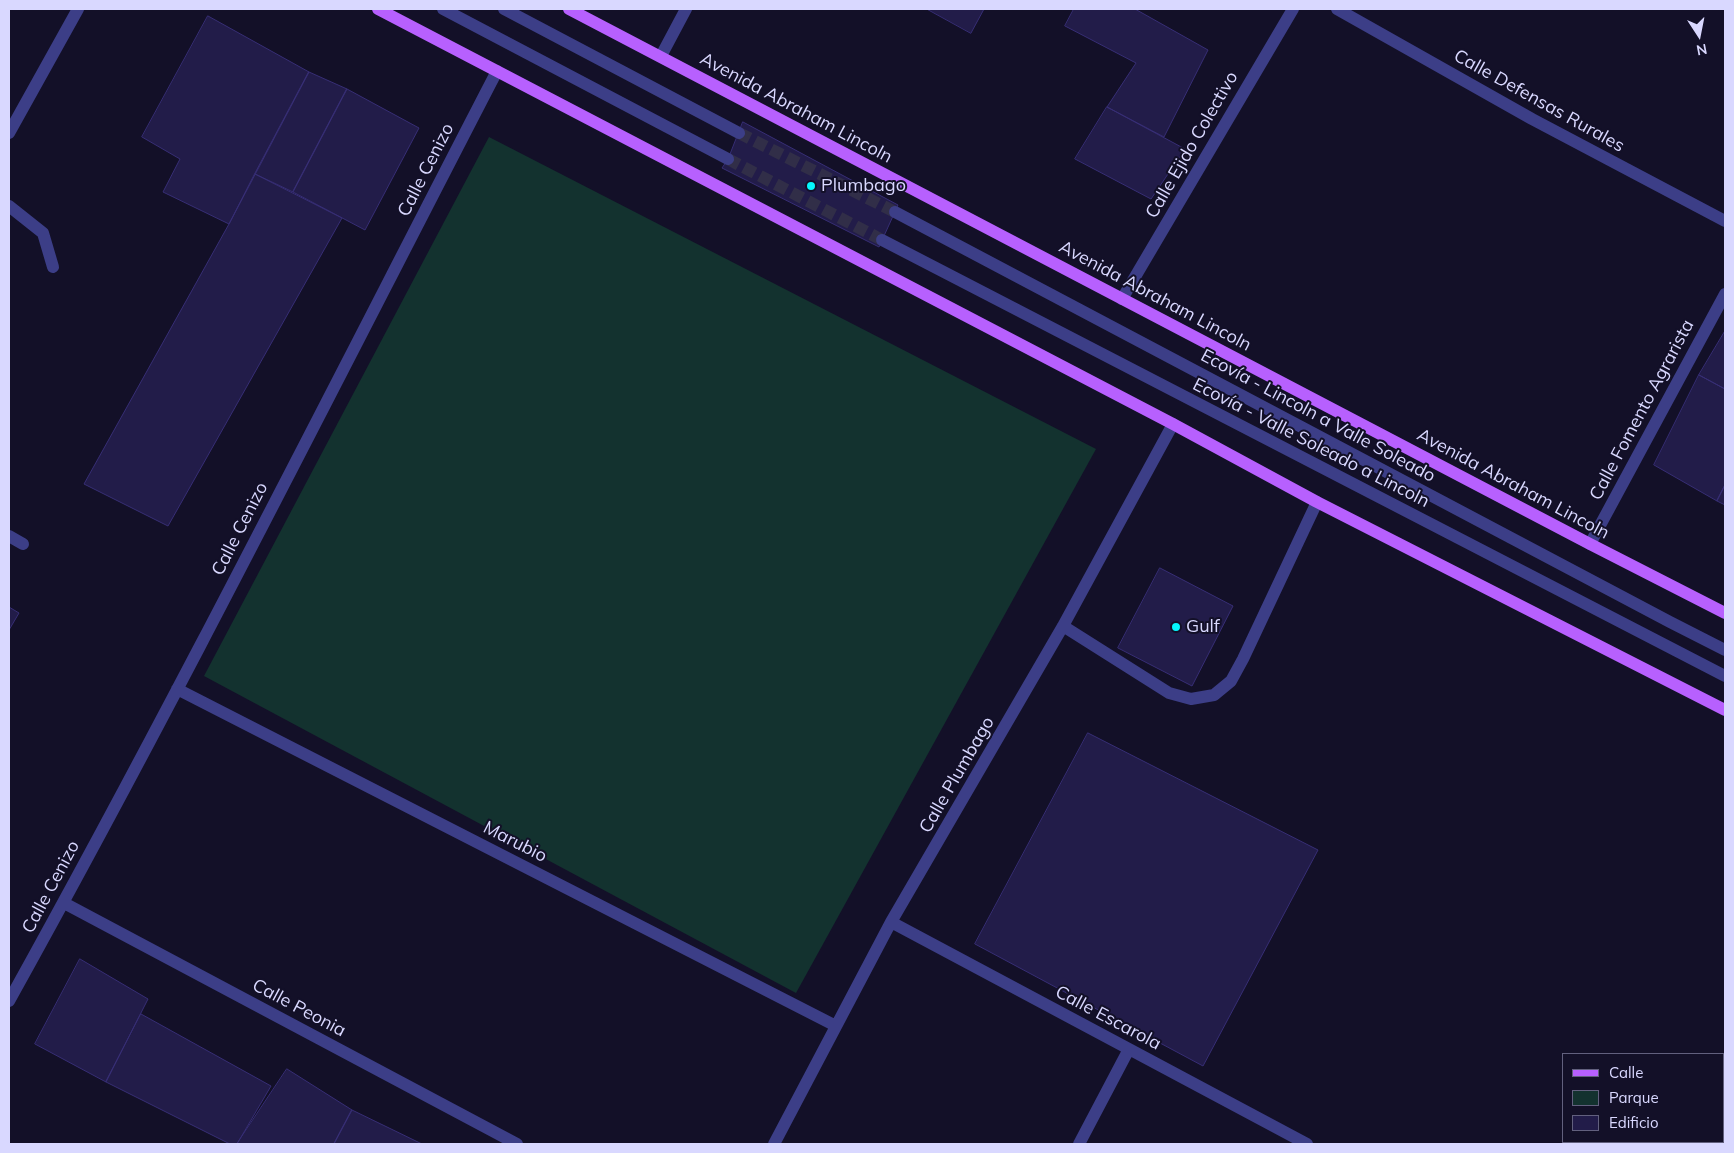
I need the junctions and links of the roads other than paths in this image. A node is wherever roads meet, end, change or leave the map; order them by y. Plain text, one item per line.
1 (78, 9) edge
2 (378, 9) edge
3 (443, 9) edge
4 (504, 9) edge
5 (569, 9) edge
6 (686, 9) edge
7 (1293, 9) edge
8 (1337, 9) edge
9 (661, 56) junction
10 (497, 71) junction
11 (9, 133) edge
12 (739, 133) tunnel mouth
13 (728, 160) tunnel mouth
14 (9, 206) edge
15 (895, 212) tunnel mouth
16 (1725, 221) edge
17 (882, 240) tunnel mouth
18 (52, 267) dead end
19 (1725, 294) edge
20 (1122, 299) junction
21 (1173, 424) junction
22 (1317, 502) junction
23 (9, 536) edge
24 (23, 544) dead end
25 (1590, 544) junction
26 (1725, 613) edge
27 (1063, 626) junction
28 (1725, 650) edge
29 (1725, 676) edge
30 (177, 689) junction
31 (1725, 710) edge
32 (64, 902) junction
33 (891, 922) junction
34 (9, 1001) edge
35 (836, 1026) junction
36 (1129, 1049) junction
37 (517, 1144) edge
38 (774, 1144) edge
39 (1079, 1144) edge
40 (1307, 1144) edge

1 - 11 street
2 - 10 main road
3 - 13 street
4 - 12 street
5 - 9 main road, Avenida Abraham Lincoln
6 - 9 street
7 - 20 street, Calle Ejido Colectivo
8 - 16 street, Calle Defensas Rurales
9 - 20 main road, Avenida Abraham Lincoln
10 - 21 main road
10 - 30 street, Calle Cenizo
14 - 18 street
15 - 28 street, Ecovía - Lincoln a Valle Soleado
17 - 29 street, Ecovía - Valle Soleado a Lincoln
19 - 25 street, Calle Fomento Agrarista
20 - 25 main road, Avenida Abraham Lincoln
21 - 22 main road
21 - 27 street, Calle Plumbago
22 - 27 street
22 - 31 main road
23 - 24 street
25 - 26 main road, Avenida Abraham Lincoln
27 - 33 street, Calle Plumbago
30 - 32 street, Calle Cenizo
30 - 35 street, Marubio
32 - 34 street, Calle Cenizo
32 - 37 street, Calle Peonia
33 - 35 street, Calle Plumbago
33 - 36 street, Calle Escarola
35 - 38 street, Calle Plumbago
36 - 39 street
36 - 40 street, Calle Escarola

